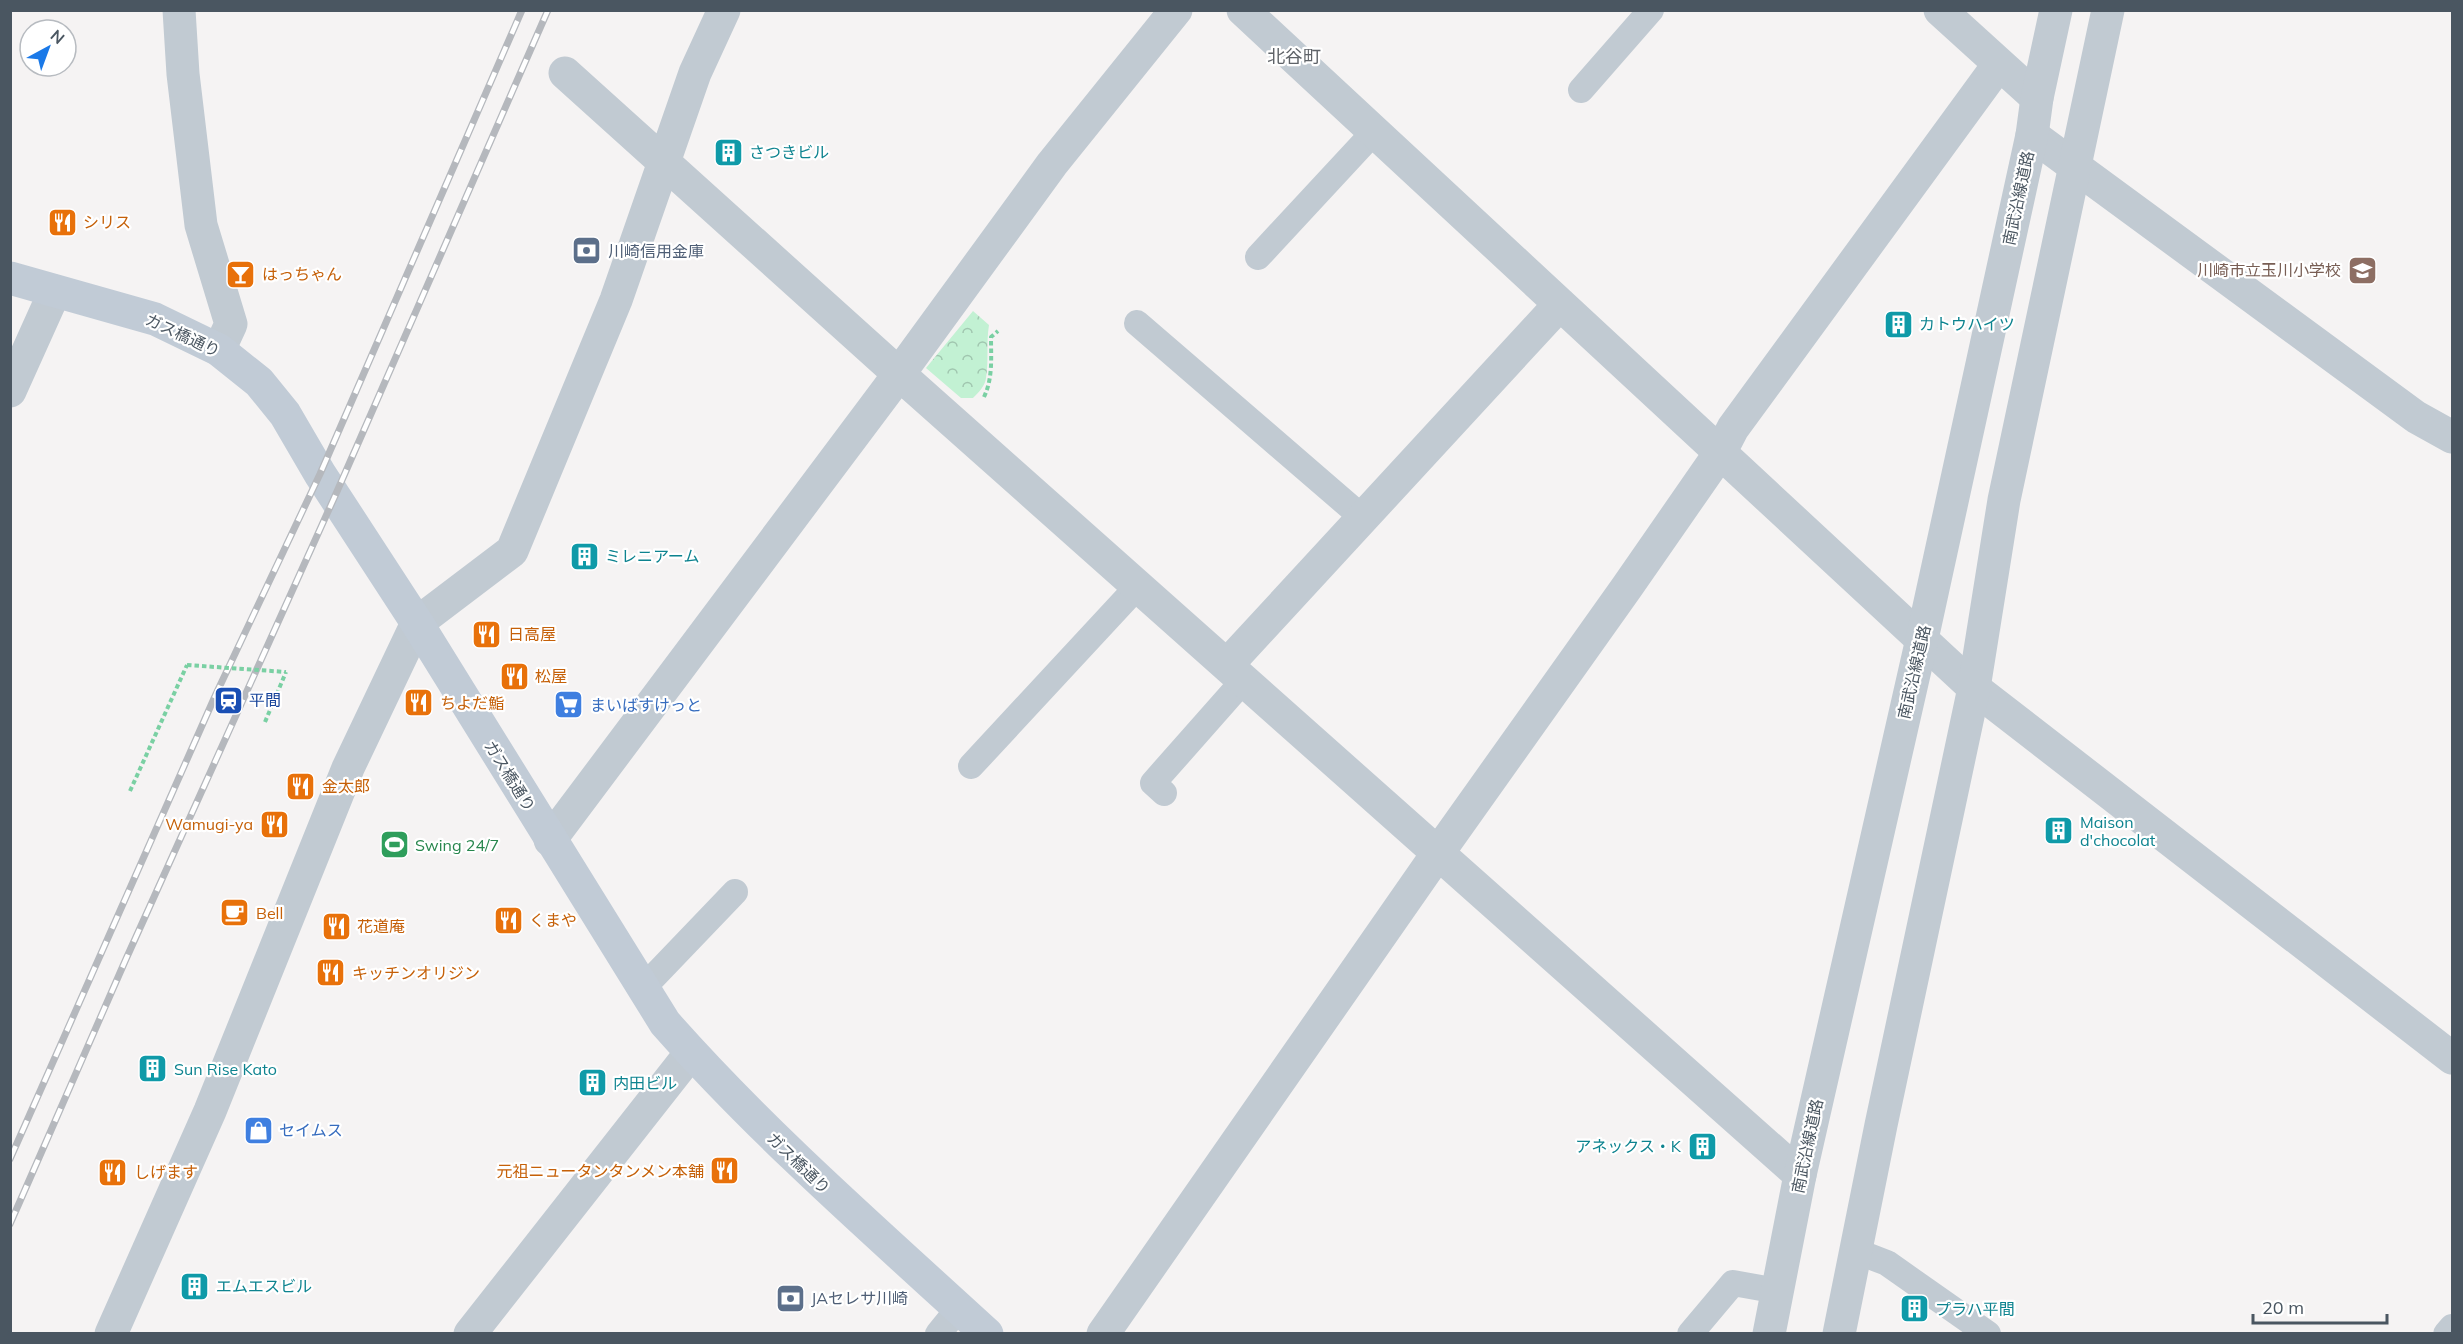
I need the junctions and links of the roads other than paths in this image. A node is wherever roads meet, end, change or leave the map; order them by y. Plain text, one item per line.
1 (179, 10) edge
2 (724, 10) edge
3 (1176, 10) edge
4 (1243, 10) edge
5 (1651, 10) edge
6 (1940, 10) edge
7 (2056, 10) edge
8 (2108, 10) edge
9 (1999, 64) junction
10 (565, 73) dead end
11 (1581, 90) dead end
12 (2037, 98) junction
13 (1374, 132) junction
14 (2032, 135) junction
15 (663, 163) junction
16 (2075, 165) junction
17 (1258, 257) dead end
18 (10, 278) edge
19 (55, 291) junction
20 (1560, 304) junction
21 (1137, 322) dead end
22 (219, 350) junction
23 (899, 374) junction
24 (10, 391) edge
25 (2452, 437) edge
26 (1720, 453) junction
27 (1363, 518) junction
28 (1138, 586) junction
29 (417, 623) junction
30 (1922, 639) junction
31 (1235, 672) junction
32 (1974, 688) junction
33 (971, 766) dead end
34 (1164, 793) dead end
35 (550, 840) junction
36 (1438, 853) junction
37 (735, 892) dead end
38 (643, 988) junction
39 (690, 1054) junction
40 (2452, 1058) edge
41 (1800, 1175) junction
42 (1856, 1251) junction
43 (1778, 1291) junction
44 (959, 1308) junction
45 (2452, 1327) edge
46 (111, 1334) edge
47 (470, 1334) edge
48 (938, 1334) edge
49 (987, 1334) edge
50 (1103, 1334) edge
51 (1690, 1334) edge
52 (1770, 1334) edge
53 (1839, 1334) edge
54 (1988, 1334) edge
55 (2446, 1334) edge

1 - 22 street
2 - 15 street
3 - 23 street
4 - 13 street
5 - 11 lane
6 - 9 street
7 - 12 street, 南武沿線道路
8 - 16 street
9 - 12 street
9 - 26 street
10 - 15 street
12 - 14 street, 南武沿線道路
13 - 17 lane
13 - 20 street
14 - 16 street
14 - 30 street, 南武沿線道路
15 - 23 street
15 - 29 street
16 - 25 street
16 - 32 street
18 - 19 main road, ガス橋通り
19 - 22 main road, ガス橋通り
19 - 24 street
20 - 26 street
20 - 27 street
21 - 27 lane
22 - 29 main road, ガス橋通り
23 - 28 street
23 - 35 street
26 - 30 street
26 - 36 street
27 - 31 street
28 - 31 street
28 - 33 lane
29 - 35 main road, ガス橋通り
29 - 46 street
30 - 32 street
30 - 41 street, 南武沿線道路
31 - 34 lane
31 - 36 street
32 - 40 street
32 - 42 street
35 - 38 main road, ガス橋通り
36 - 41 street
36 - 50 street
37 - 38 lane
38 - 39 main road, ガス橋通り
39 - 44 main road, ガス橋通り
39 - 47 street
41 - 43 street, 南武沿線道路
42 - 53 street
42 - 54 lane
43 - 51 lane
43 - 52 street, 南武沿線道路
44 - 48 lane
44 - 49 main road, ガス橋通り
45 - 55 lane

